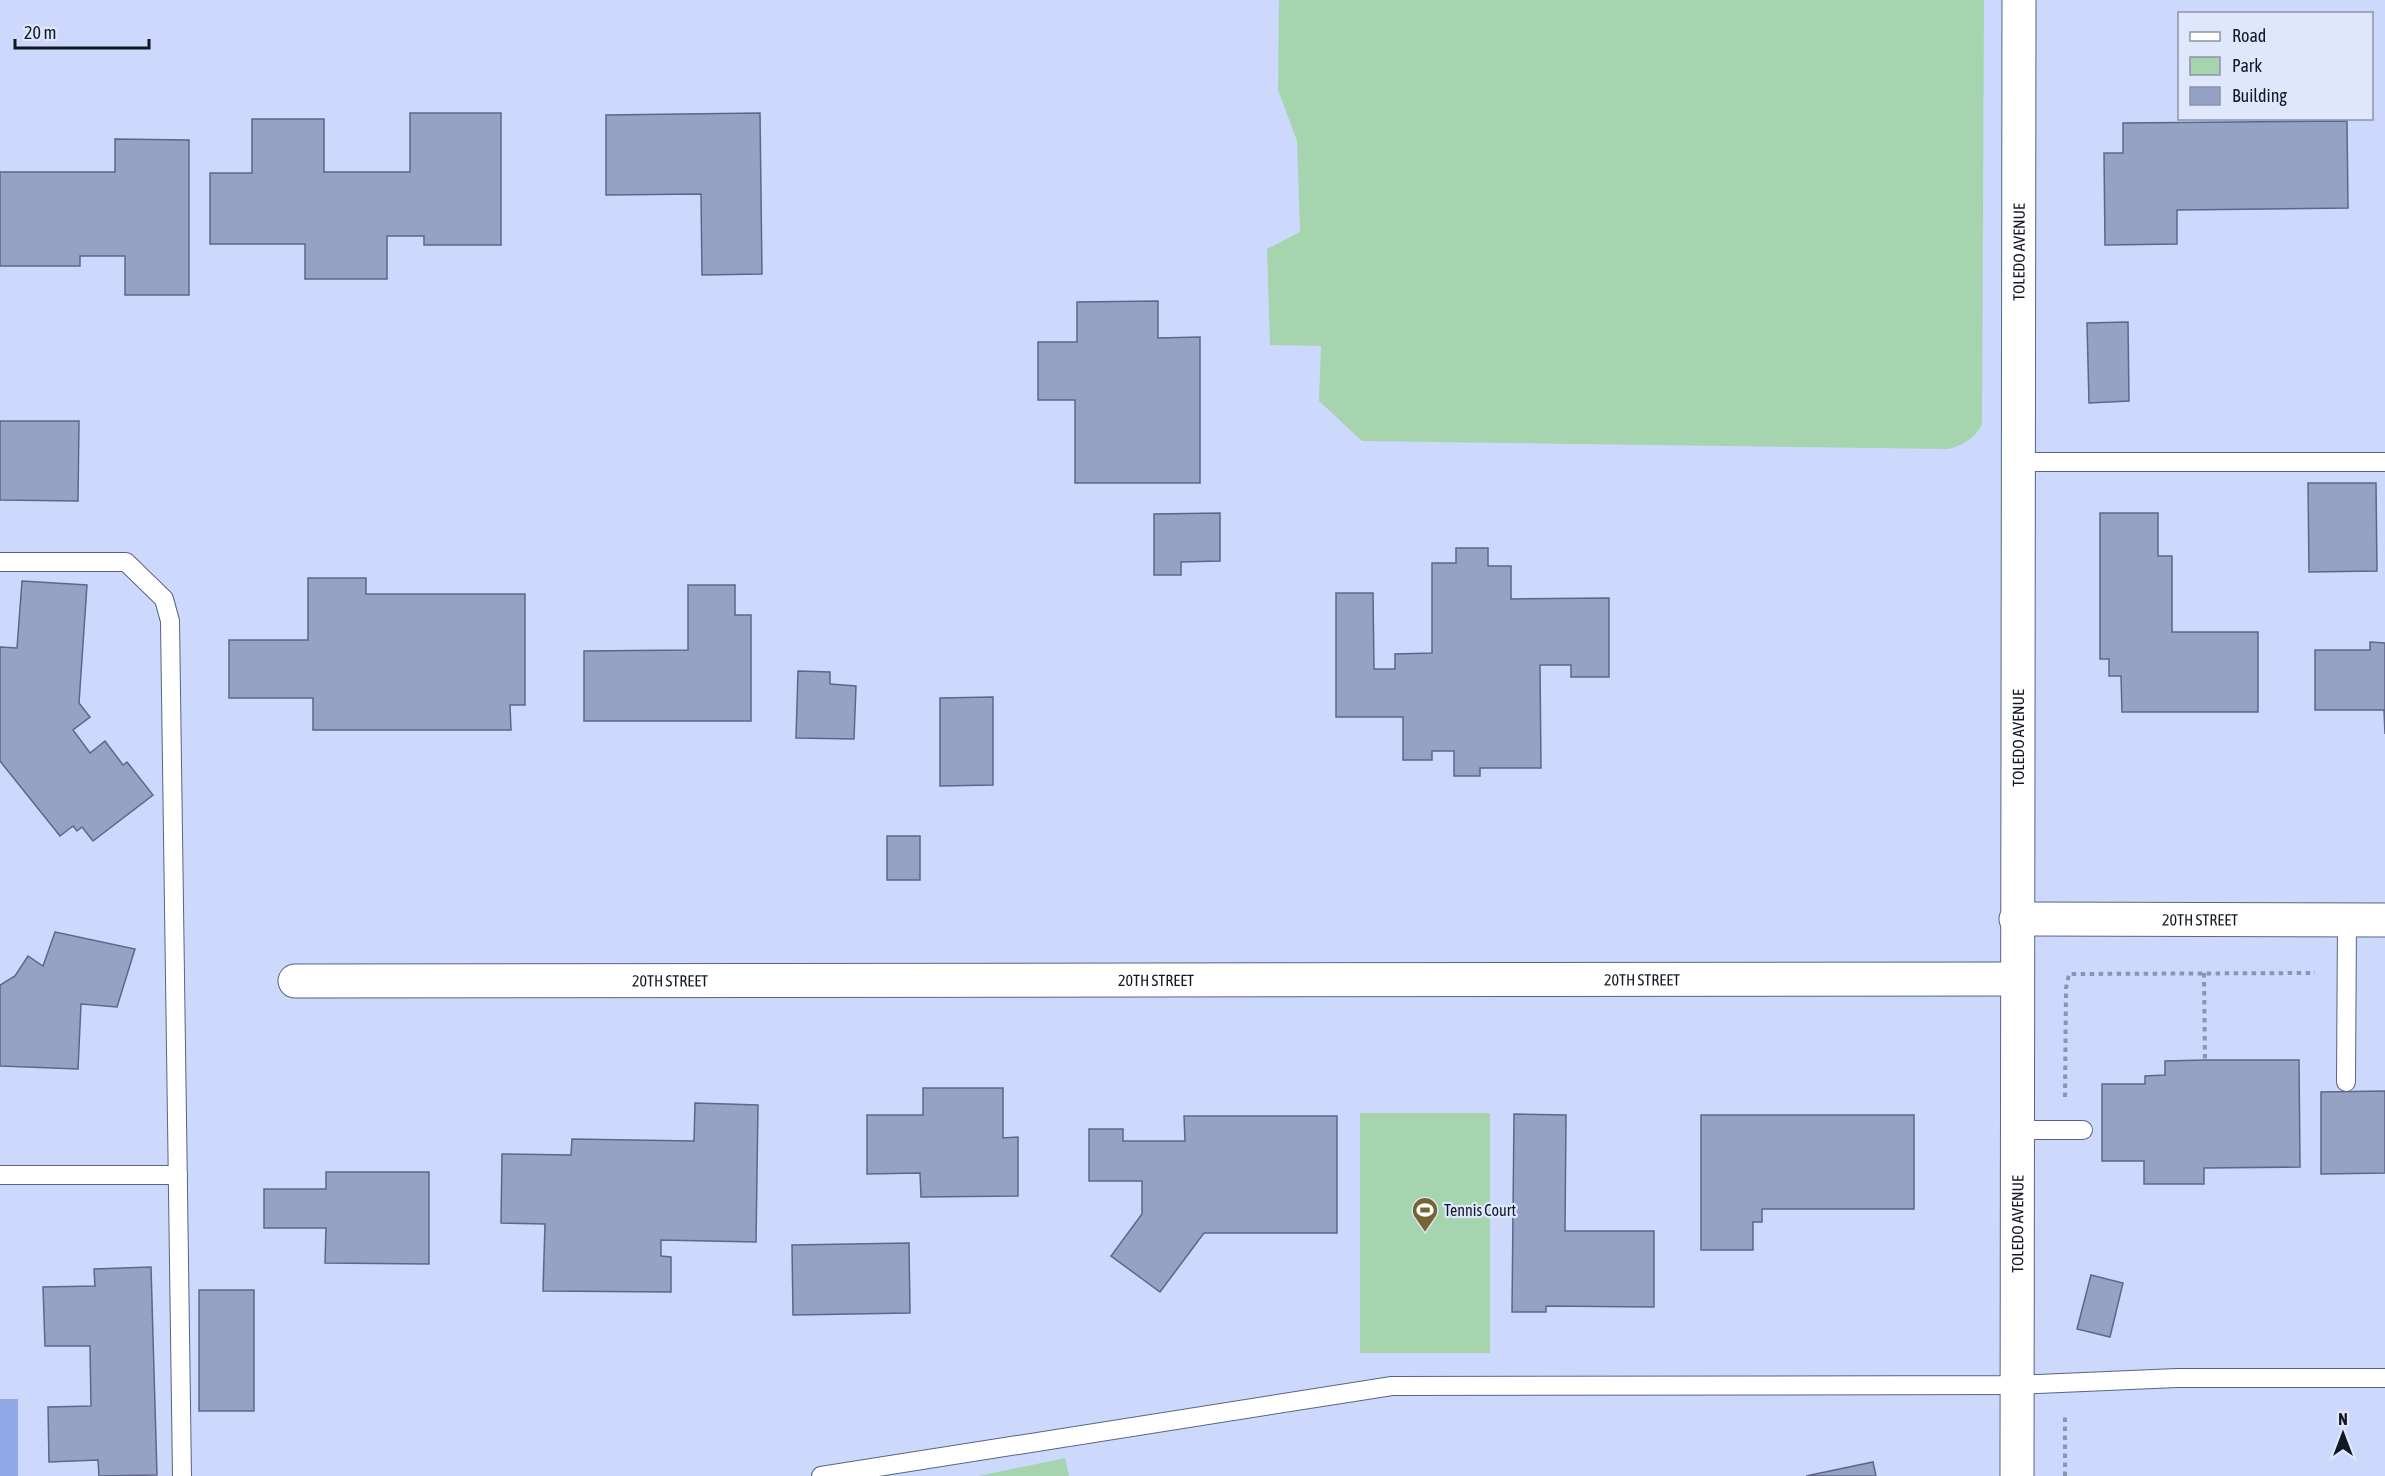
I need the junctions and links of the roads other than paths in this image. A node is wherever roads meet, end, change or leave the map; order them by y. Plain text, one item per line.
1 (2019, 0) edge
2 (2017, 462) junction
3 (2385, 462) edge
4 (0, 562) edge
5 (2016, 919) junction
6 (2347, 920) junction
7 (2385, 920) edge
8 (2016, 979) junction
9 (295, 981) dead end
10 (2346, 1082) dead end
11 (2016, 1130) junction
12 (2074, 1130) road end
13 (0, 1175) edge
14 (178, 1175) junction
15 (2385, 1378) edge
16 (2017, 1384) junction
17 (182, 1476) edge
18 (821, 1476) edge
19 (2017, 1476) edge

1 - 2 street, TOLEDO AVENUE
2 - 3 lane
2 - 5 street, TOLEDO AVENUE
4 - 14 lane
5 - 6 street, 20TH STREET
5 - 8 street, TOLEDO AVENUE
6 - 7 street, 20TH STREET
6 - 10 lane
8 - 9 street, 20TH STREET
8 - 11 street, TOLEDO AVENUE
11 - 12 lane
11 - 16 street, TOLEDO AVENUE
13 - 14 lane
14 - 17 lane
15 - 16 lane
16 - 18 lane
16 - 19 street, TOLEDO AVENUE

